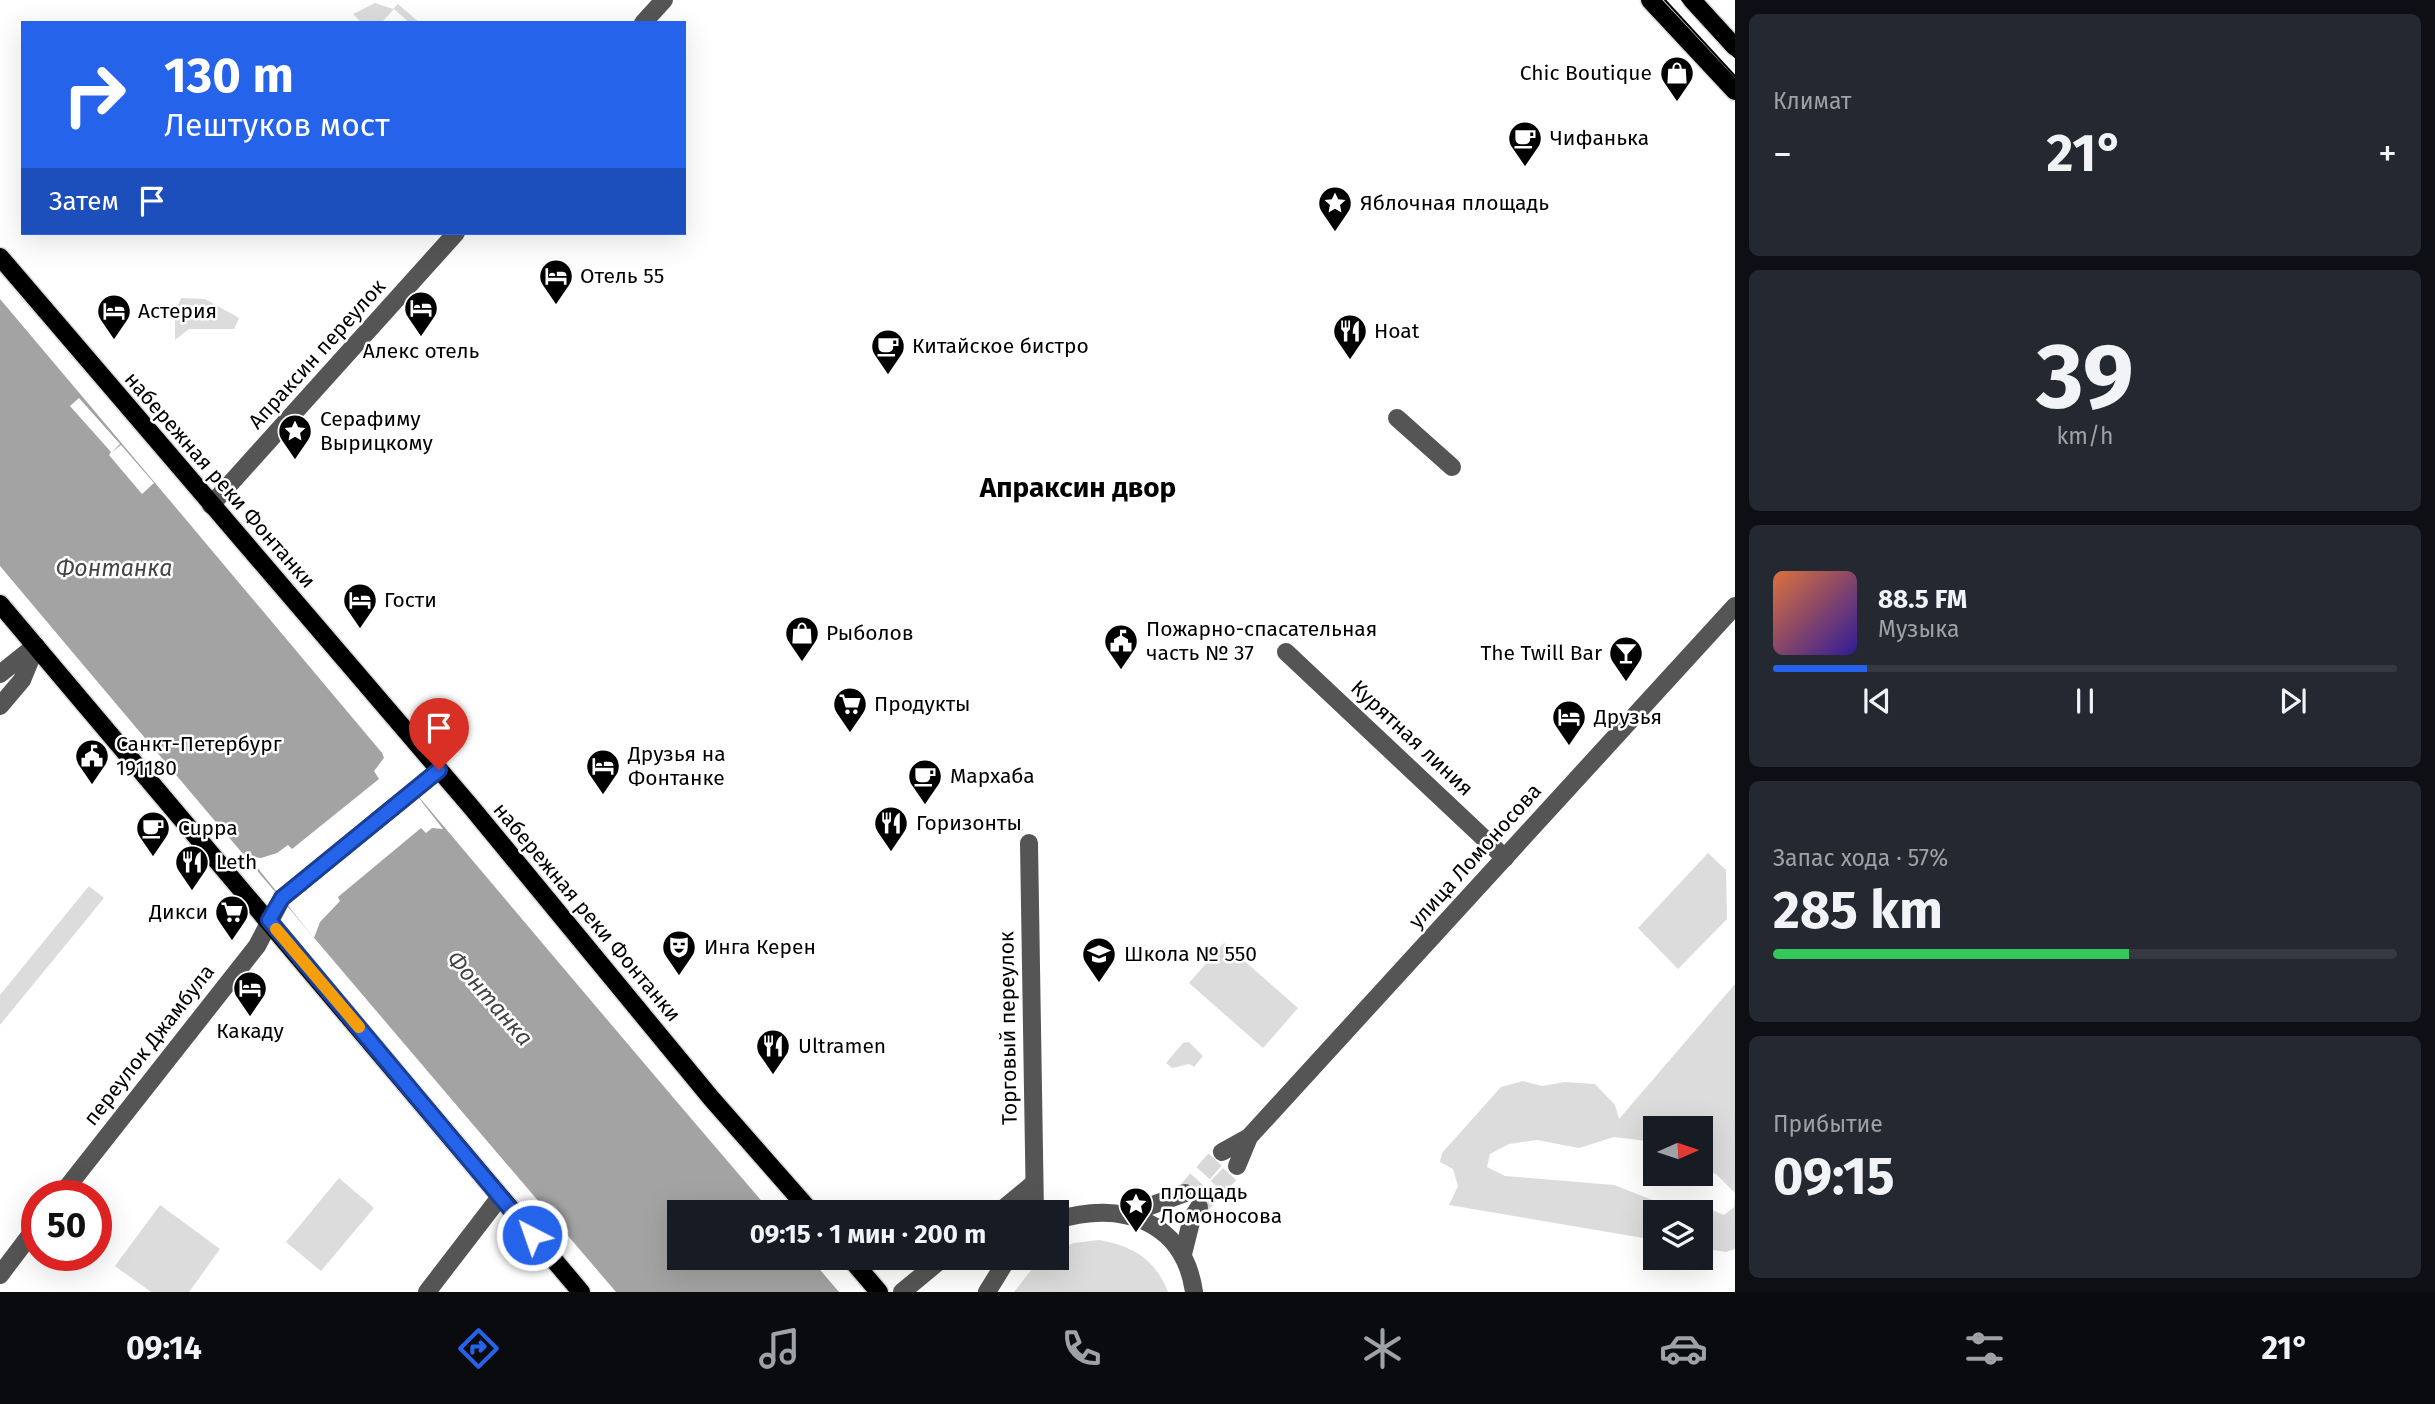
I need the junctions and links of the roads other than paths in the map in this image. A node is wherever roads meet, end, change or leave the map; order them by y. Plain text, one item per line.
1 (664, 0) edge
2 (1650, 0) edge
3 (1692, 0) edge
4 (645, 21) edge
5 (1735, 47) edge
6 (1735, 91) edge
7 (454, 235) edge
8 (0, 257) edge
9 (1397, 418) dead end
10 (1452, 467) dead end
11 (211, 505) junction
12 (0, 604) edge
13 (1735, 606) edge
14 (36, 646) junction
15 (1286, 652) dead end
16 (0, 674) edge
17 (0, 706) edge
18 (439, 770) junction
19 (1029, 843) dead end
20 (1505, 858) junction
21 (269, 920) junction
22 (1249, 1137) junction
23 (1222, 1153) tunnel mouth
24 (1237, 1167) tunnel mouth
25 (73, 1180) edge
26 (1033, 1184) junction
27 (1185, 1193) tunnel mouth
28 (500, 1197) junction
29 (801, 1200) edge
30 (1014, 1200) edge
31 (1034, 1200) edge
32 (1199, 1207) tunnel mouth
33 (1126, 1215) junction
34 (1069, 1216) edge
35 (21, 1247) edge
36 (1183, 1254) junction
37 (860, 1270) edge
38 (929, 1270) edge
39 (1001, 1270) edge
40 (0, 1275) edge
41 (427, 1292) edge
42 (581, 1292) edge
43 (879, 1292) edge
44 (902, 1292) edge
45 (987, 1292) edge
46 (1194, 1292) edge

1 - 4 street
2 - 6 main road
3 - 5 main road
7 - 11 street, Апраксин переулок
8 - 11 main road, набережная реки Фонтанки
9 - 10 street
11 - 18 main road, набережная реки Фонтанки
12 - 14 main road
13 - 20 street, улица Ломоносова
14 - 16 street
14 - 17 street
14 - 21 main road
15 - 20 street, Курятная линия
18 - 21 street, переулок Джамбула
18 - 29 main road, набережная реки Фонтанки
19 - 26 street, Торговый переулок
20 - 22 street, улица Ломоносова
21 - 25 street, переулок Джамбула
21 - 28 main road
22 - 23 street, улица Ломоносова
22 - 24 street, улица Ломоносова
26 - 30 street
26 - 31 street, Торговый переулок
27 - 33 street
28 - 41 street
28 - 42 main road
32 - 36 street
33 - 34 street
33 - 36 street
35 - 40 street
36 - 46 street
37 - 43 main road
38 - 44 street
39 - 45 street

